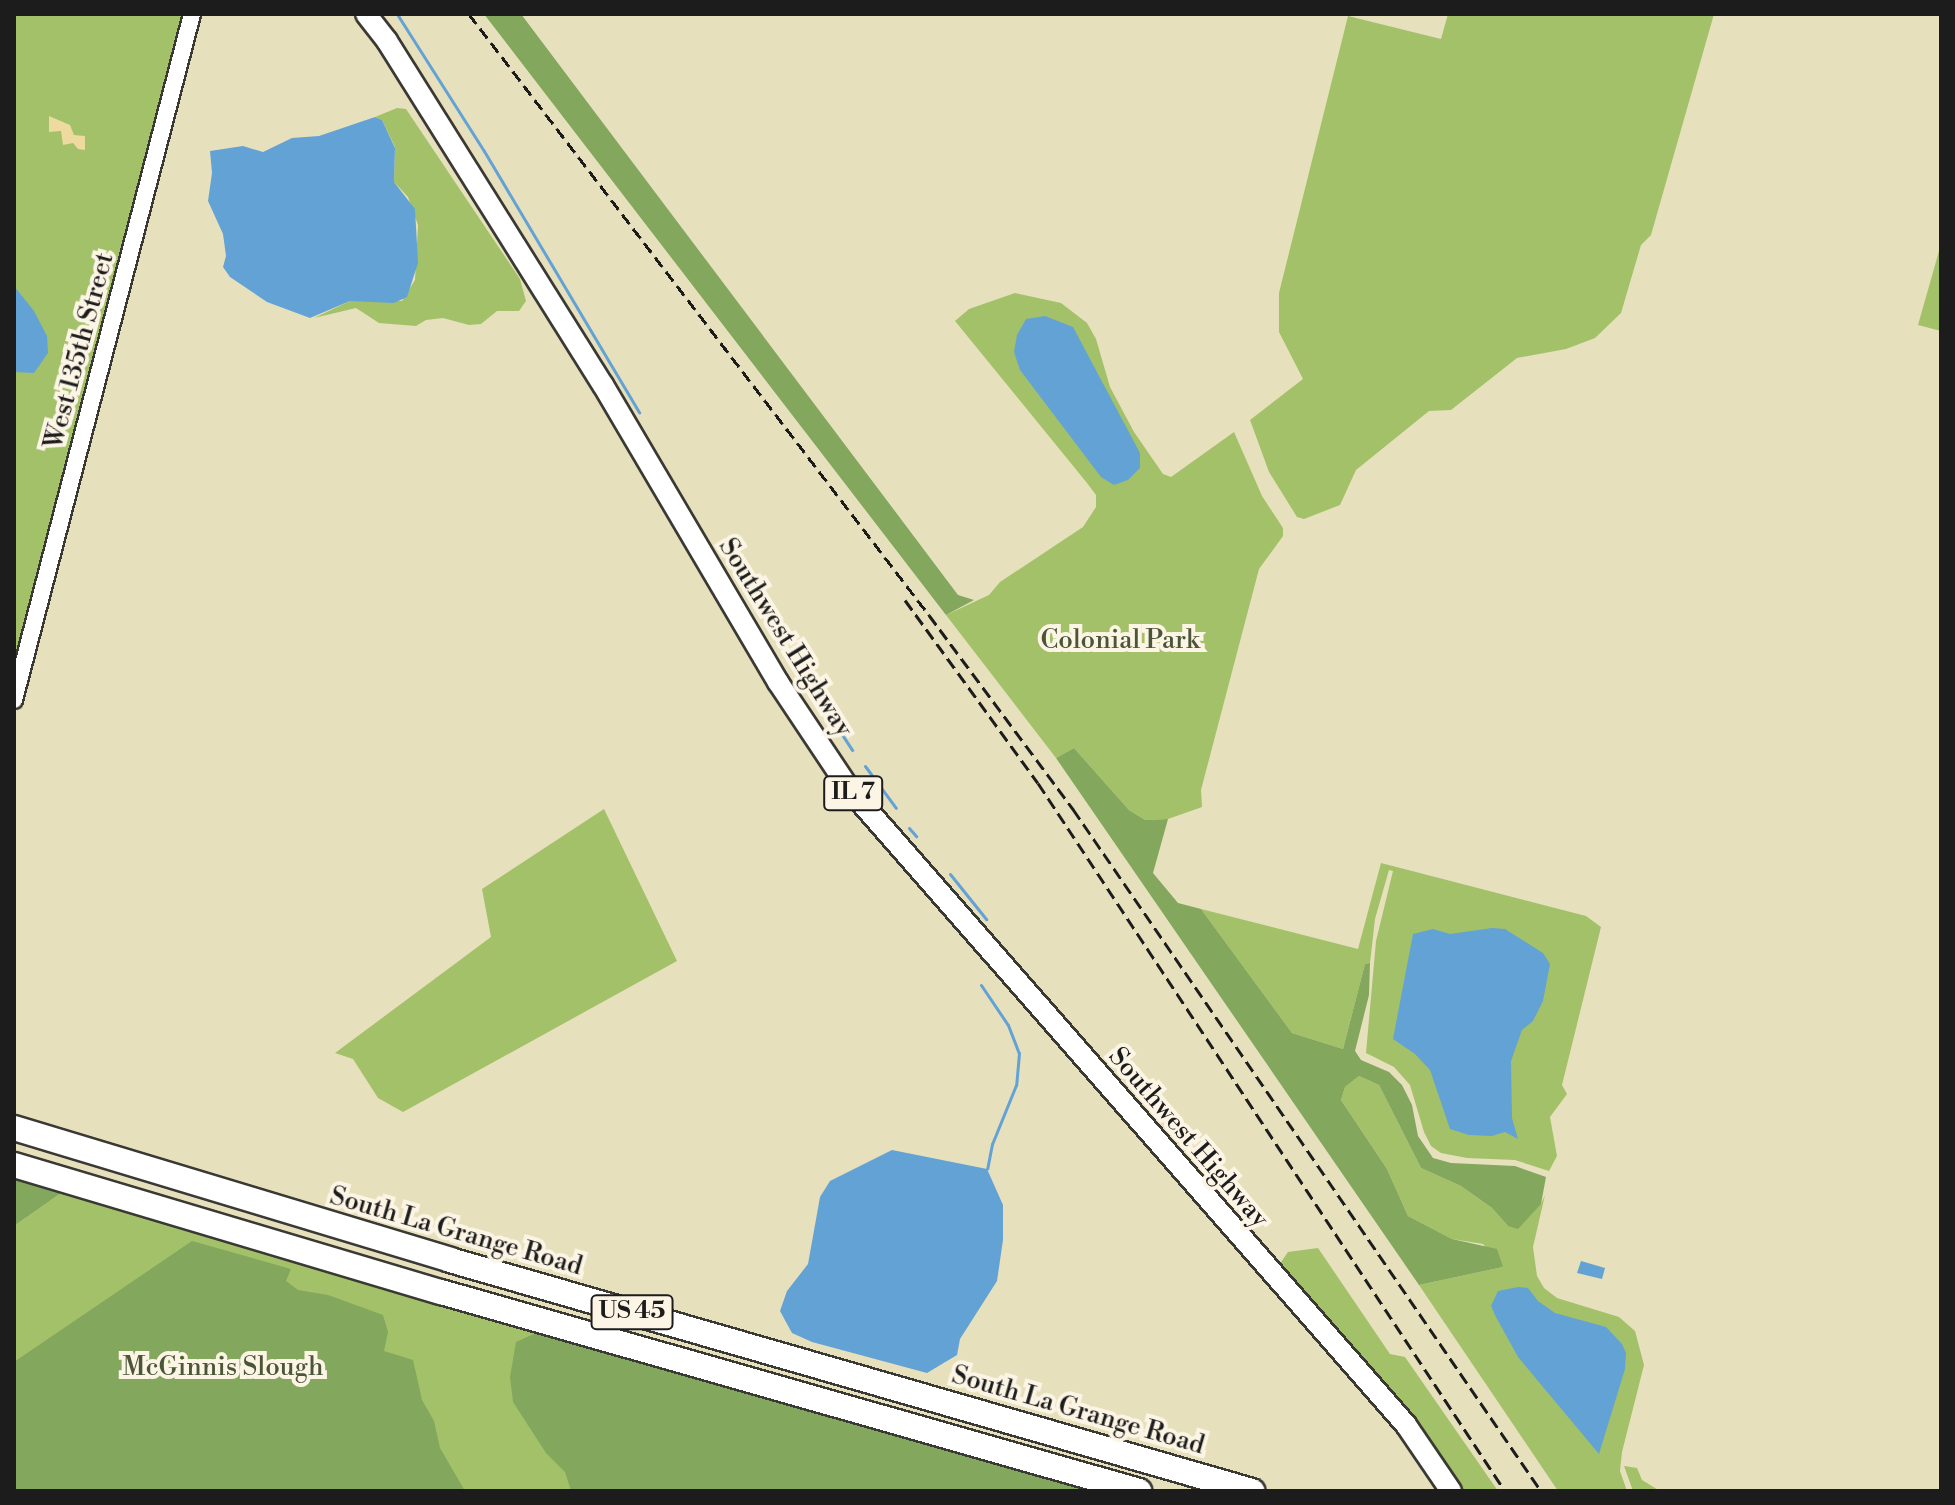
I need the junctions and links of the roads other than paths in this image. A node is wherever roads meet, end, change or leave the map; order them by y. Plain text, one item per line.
1 (192, 14) edge
2 (366, 14) edge
3 (14, 700) edge
4 (14, 1128) edge
5 (14, 1165) edge
6 (1139, 1491) edge
7 (1252, 1491) edge
8 (1451, 1491) edge

1 - 3 street, West 135th Street
2 - 8 main road, Southwest Highway / IL 7
4 - 7 highway, South La Grange Road / US 45
5 - 6 highway, US 45

